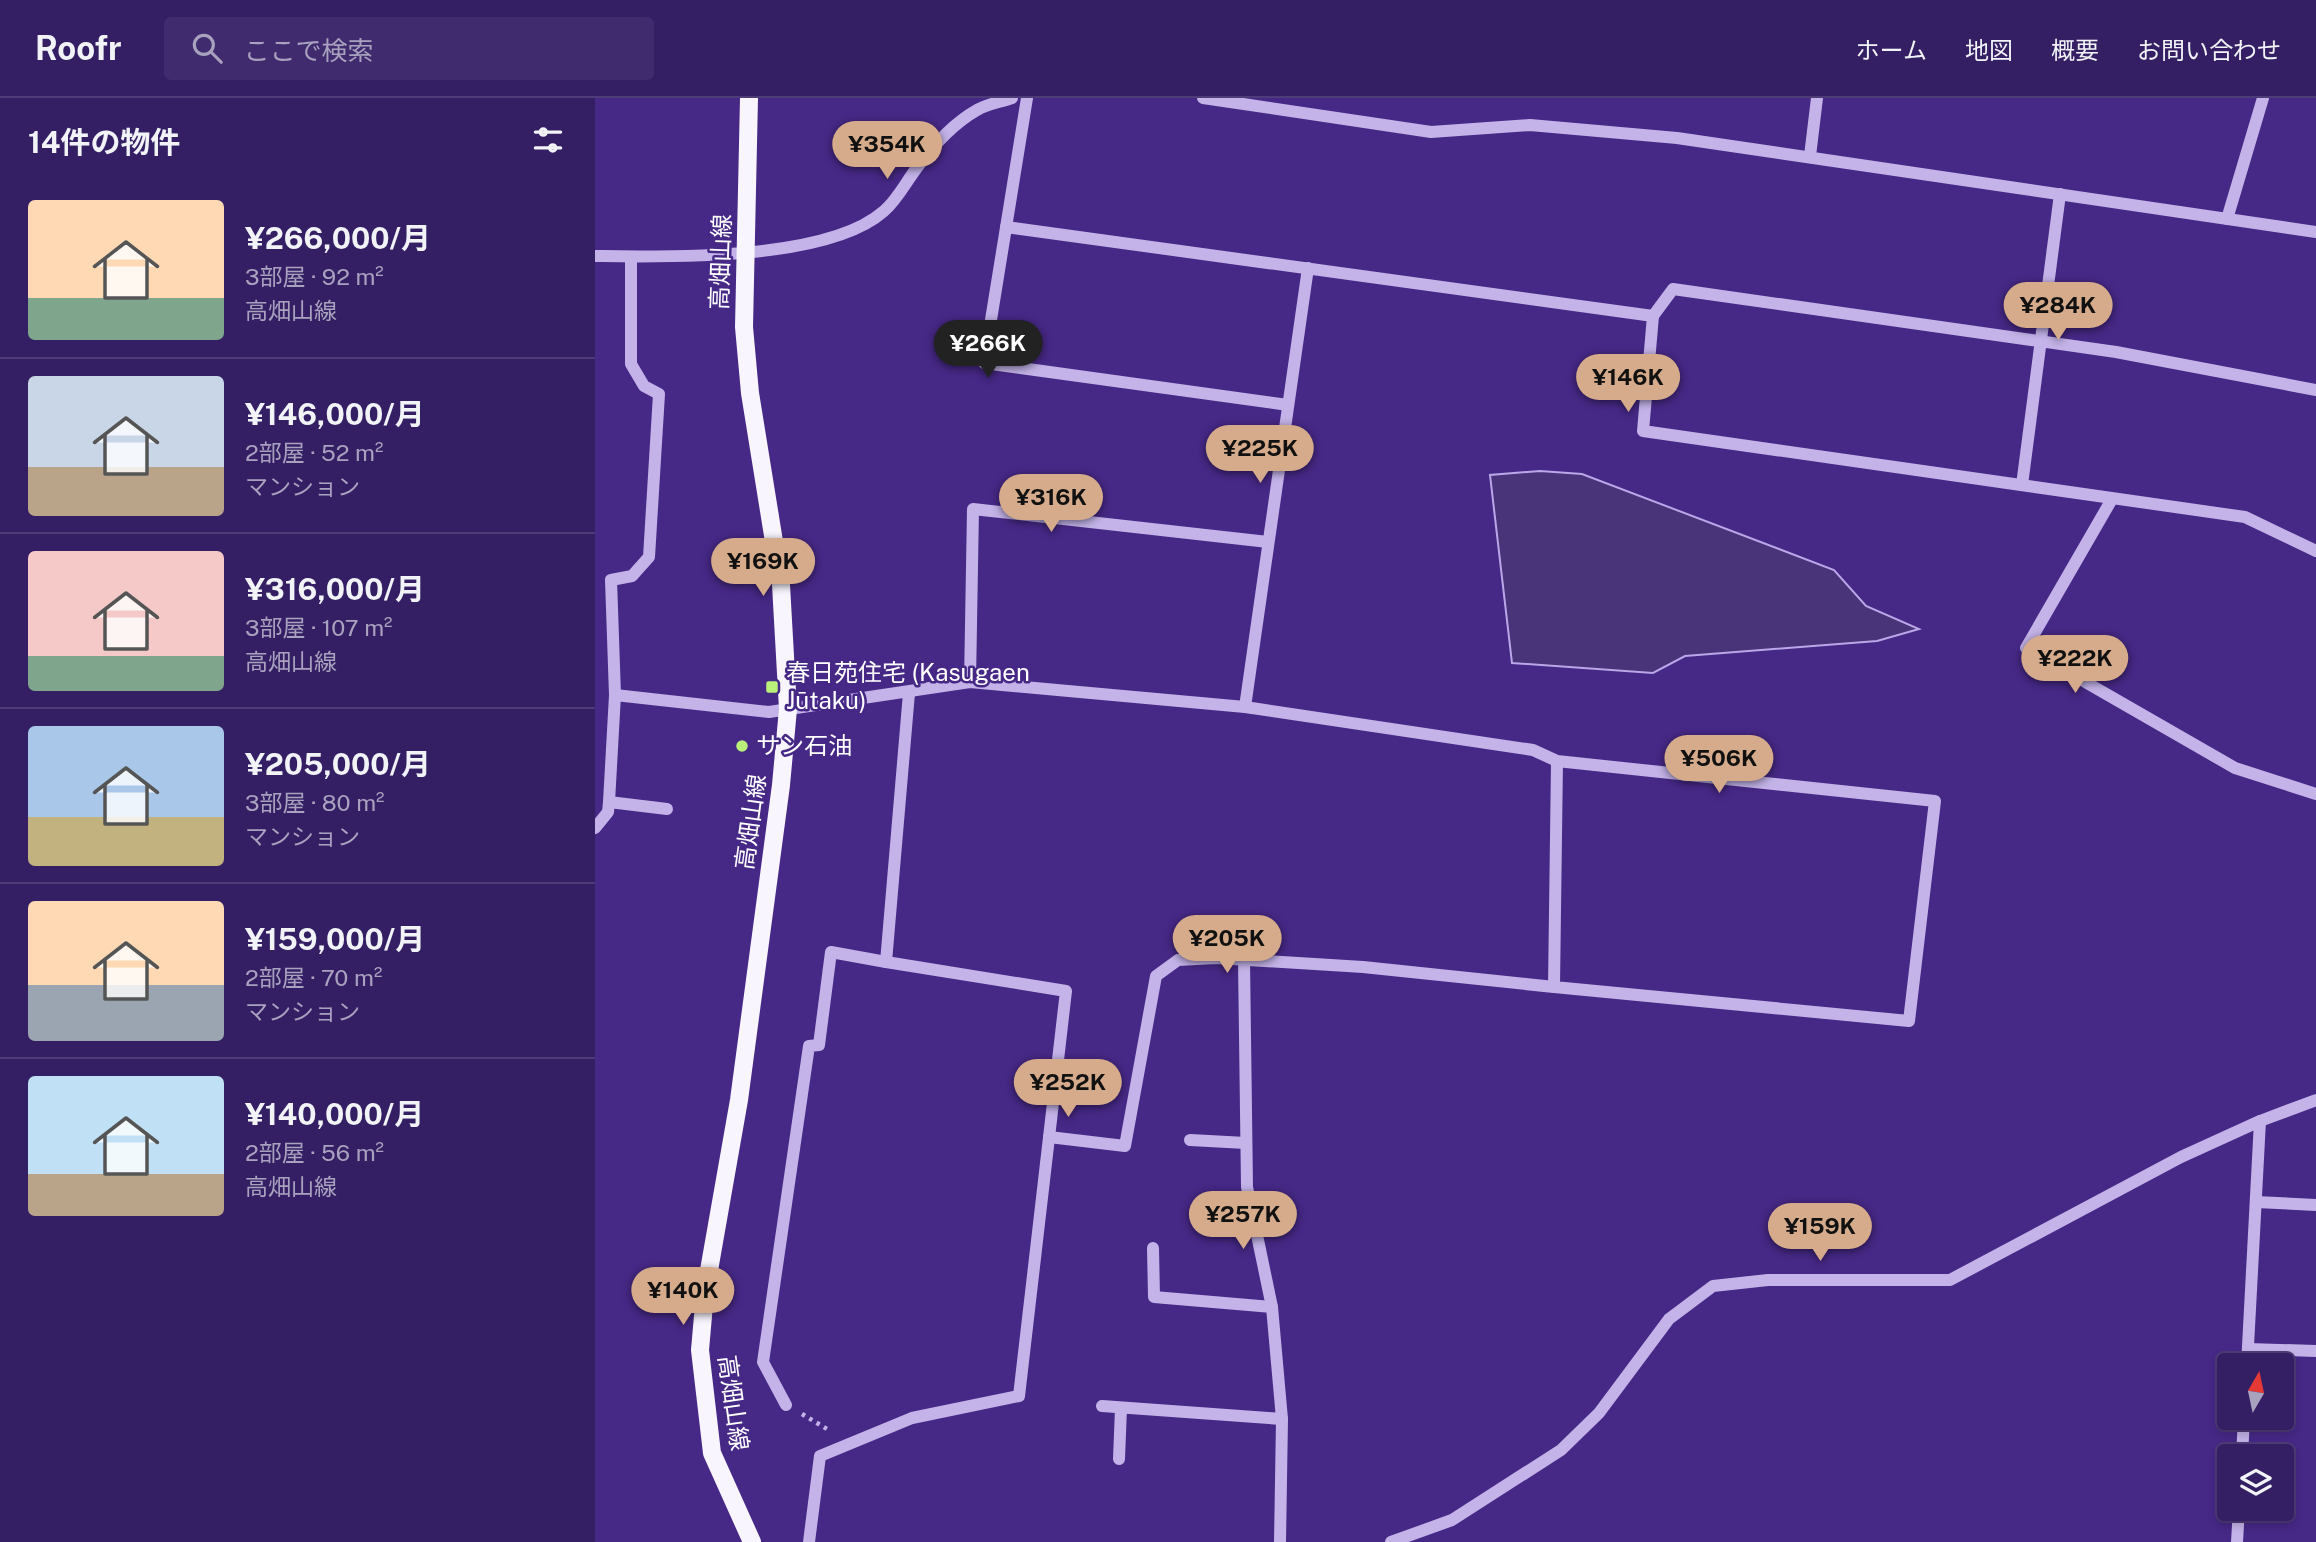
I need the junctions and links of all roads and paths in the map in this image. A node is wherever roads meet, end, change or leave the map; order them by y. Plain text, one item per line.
1 (750, 98) edge
2 (1012, 98) edge
3 (1027, 98) edge
4 (1203, 98) edge
5 (1817, 98) edge
6 (2263, 98) edge
7 (1810, 156) junction
8 (2060, 194) junction
9 (2227, 219) junction
10 (1006, 227) junction
11 (2316, 232) edge
12 (745, 254) junction
13 (595, 256) edge
14 (631, 257) junction
15 (1308, 268) junction
16 (1653, 316) junction
17 (2041, 341) junction
18 (2316, 390) edge
19 (1288, 405) junction
20 (2022, 485) junction
21 (2112, 499) junction
22 (1268, 542) junction
23 (2316, 551) edge
24 (970, 682) junction
25 (909, 692) junction
26 (615, 695) junction
27 (1245, 707) junction
28 (788, 709) junction
29 (1557, 761) junction
30 (2316, 794) edge
31 (609, 802) junction
32 (667, 809) dead end
33 (595, 828) edge
34 (1244, 960) junction
35 (885, 962) junction
36 (1554, 987) junction
37 (2316, 1100) edge
38 (2260, 1121) junction
39 (1049, 1137) junction
40 (1190, 1140) dead end
41 (1246, 1143) junction
42 (2256, 1202) junction
43 (2316, 1205) edge
44 (1153, 1248) dead end
45 (1272, 1307) junction
46 (2248, 1349) junction
47 (2316, 1352) edge
48 (2248, 1353) edge
49 (786, 1405) joint
50 (1102, 1406) dead end
51 (1121, 1408) junction
52 (1282, 1419) junction
53 (852, 1443) junction
54 (1119, 1459) dead end
55 (2238, 1521) edge
56 (752, 1542) edge
57 (809, 1542) edge
58 (1280, 1542) edge
59 (1391, 1542) edge
60 (2237, 1542) edge

1 - 12 main road, 高畑山線
2 - 12 street
3 - 10 street
4 - 7 street
5 - 7 street
6 - 9 street
7 - 8 street
8 - 9 street
8 - 17 street
9 - 11 street
10 - 15 street
10 - 19 street
12 - 14 street
12 - 28 main road, 高畑山線
13 - 14 street
14 - 26 street
15 - 16 street
15 - 19 street
16 - 17 street
16 - 20 street
17 - 18 street
17 - 20 street
19 - 22 street
20 - 21 street
21 - 23 street
21 - 30 street
22 - 24 street
22 - 27 street
24 - 25 street
24 - 27 street
25 - 28 street
25 - 35 street
26 - 28 street
26 - 31 street
27 - 29 street
28 - 56 main road, 高畑山線
29 - 36 street
29 - 36 street
31 - 32 street
31 - 33 street
34 - 36 street
34 - 39 street
34 - 41 street
35 - 39 street
35 - 49 street
37 - 38 street
38 - 42 street
38 - 59 street
39 - 53 street
40 - 41 street
41 - 45 street
42 - 43 street
42 - 46 street
44 - 45 street
45 - 52 street
46 - 47 street
46 - 48 street
49 - 53 path
50 - 51 street
51 - 52 street
51 - 54 street
52 - 58 street
53 - 57 street
55 - 60 street

